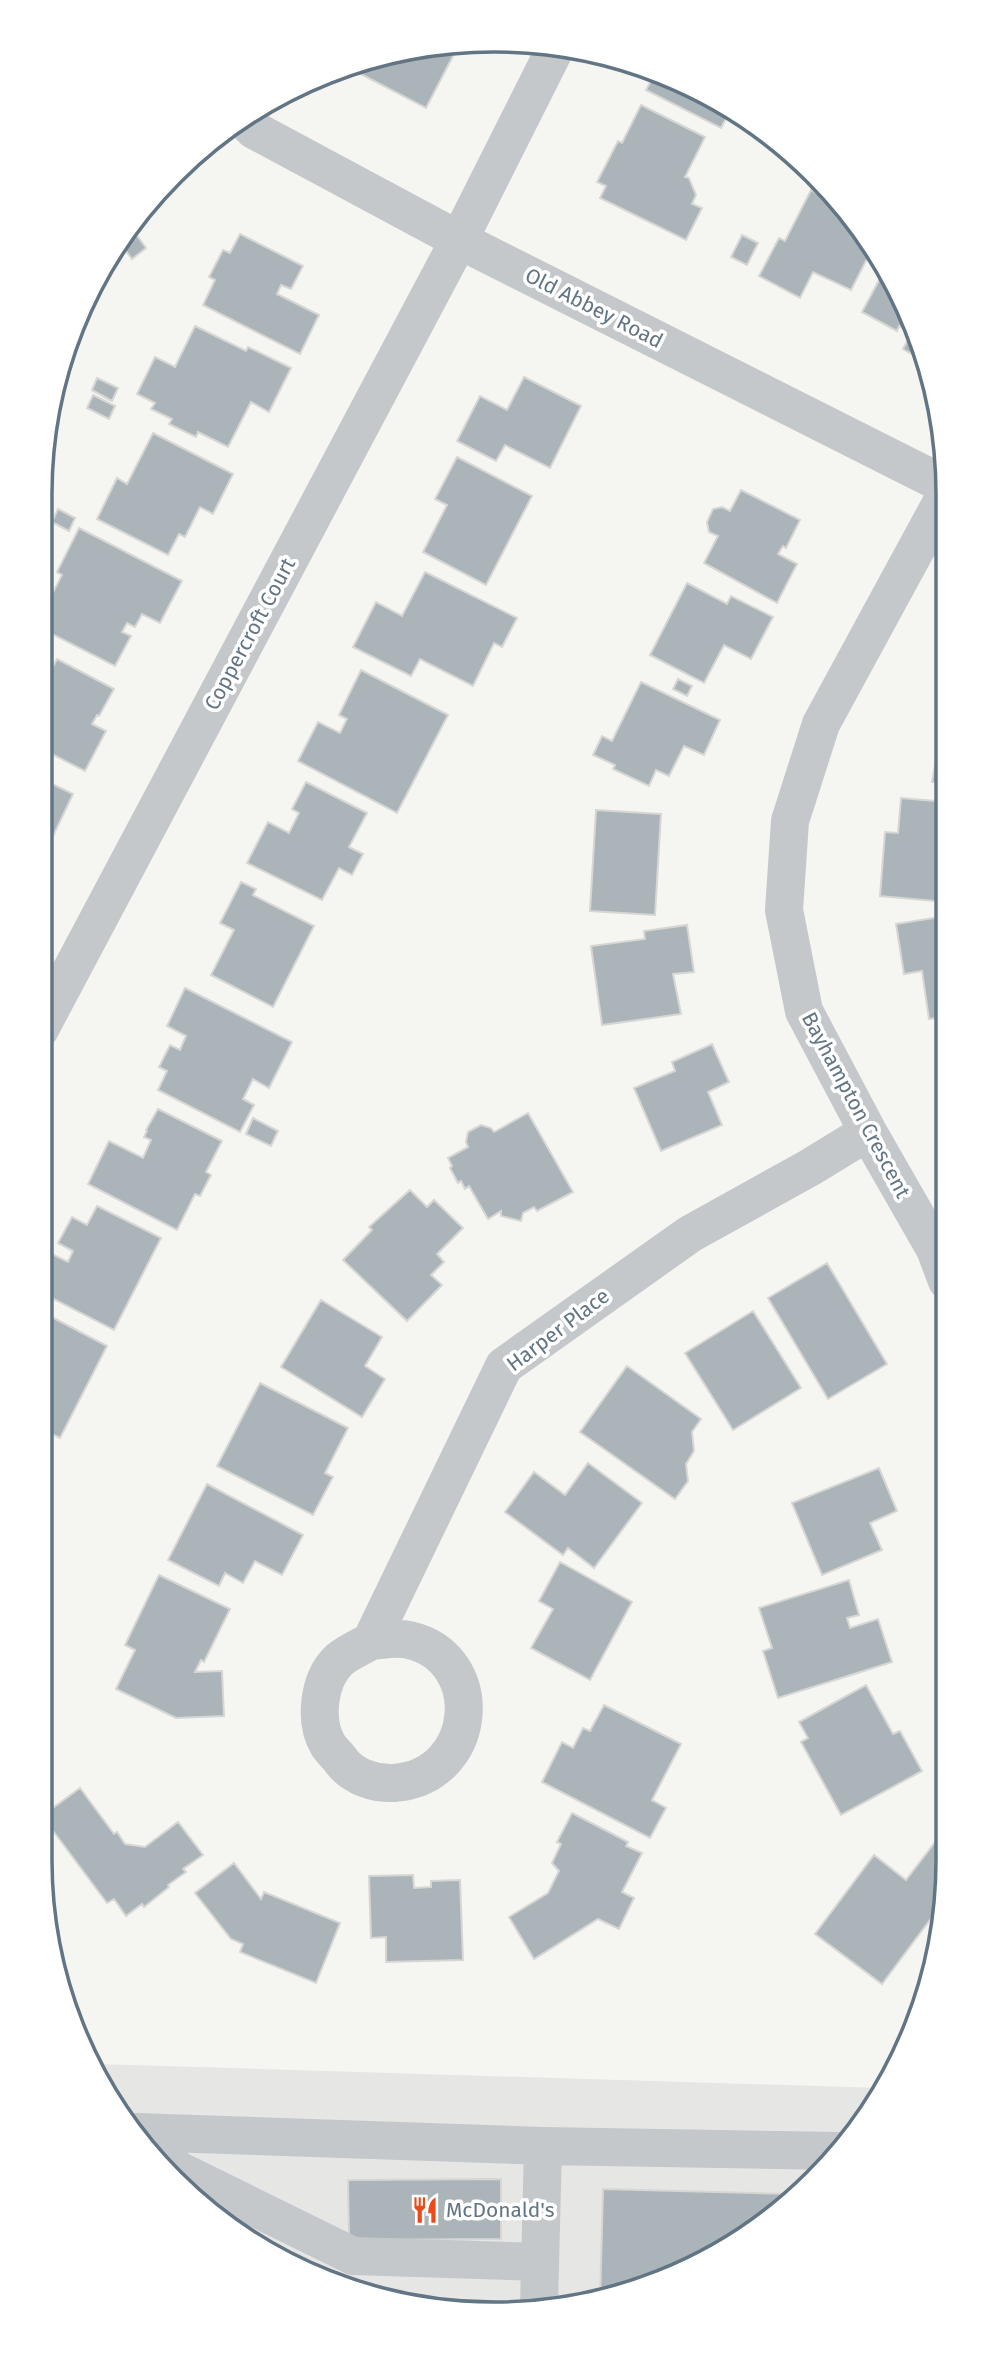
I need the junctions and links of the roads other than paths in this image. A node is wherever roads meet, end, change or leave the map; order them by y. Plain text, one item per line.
1 (552, 56) edge
2 (251, 126) edge
3 (459, 240) junction
4 (936, 480) edge
5 (936, 513) edge
6 (52, 1005) edge
7 (868, 1132) junction
8 (936, 1252) edge
9 (371, 1641) dead end
10 (153, 2133) edge
11 (543, 2146) junction
12 (828, 2151) edge
13 (164, 2154) edge
14 (180, 2171) edge
15 (540, 2262) junction
16 (539, 2300) edge

1 - 3 street, Coppercroft Court
2 - 3 street, Old Abbey Road
3 - 4 street, Old Abbey Road
3 - 6 street, Coppercroft Court
5 - 7 street, Bayhampton Crescent
7 - 8 street, Bayhampton Crescent
7 - 9 street, Harper Place
10 - 11 street
10 - 13 street
11 - 12 street
11 - 15 street
14 - 15 street
15 - 16 street

